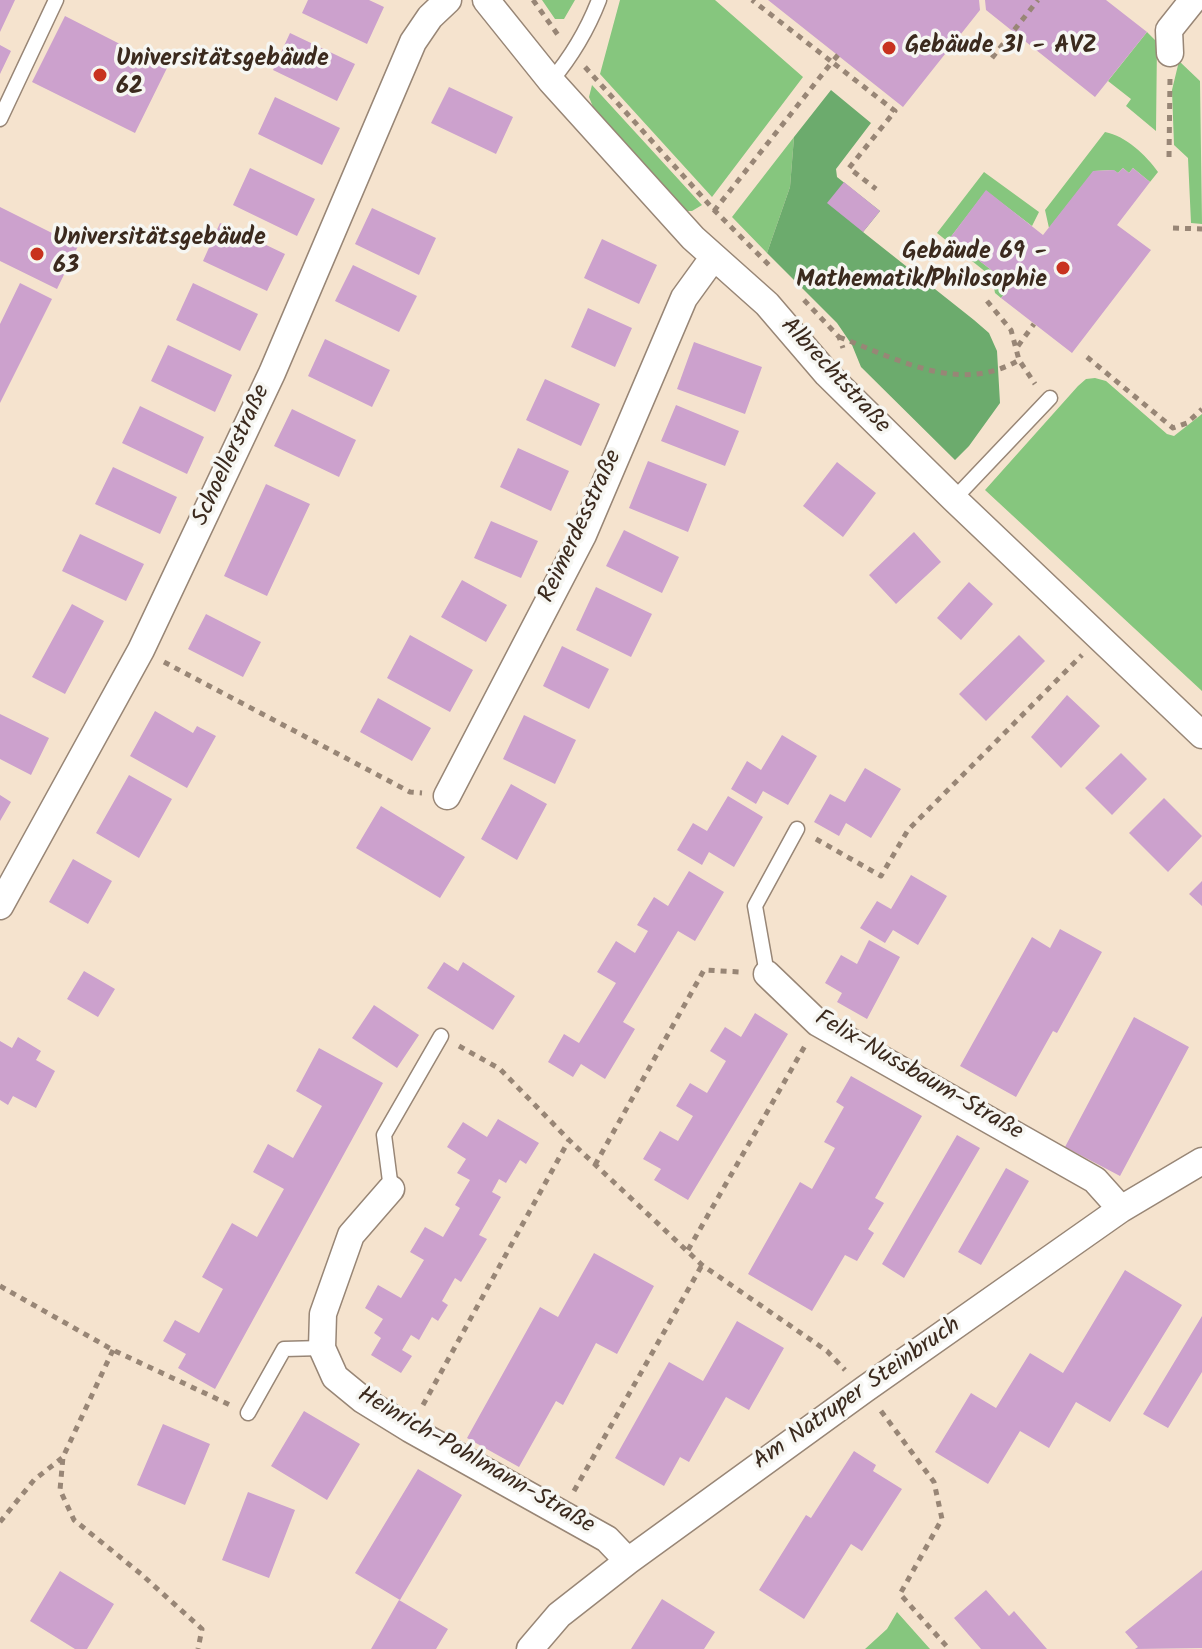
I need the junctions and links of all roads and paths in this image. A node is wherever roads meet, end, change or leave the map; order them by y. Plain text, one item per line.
1 (56, 0) edge
2 (448, 0) edge
3 (486, 0) edge
4 (533, 0) edge
5 (599, 0) edge
6 (752, 0) edge
7 (1038, 0) edge
8 (1193, 0) edge
9 (1170, 53) joint
10 (573, 54) junction
11 (838, 55) dead end
12 (992, 58) dead end
13 (832, 62) junction
14 (551, 81) junction
15 (0, 119) edge
16 (1169, 157) dead end
17 (876, 189) dead end
18 (715, 211) junction
19 (1173, 228) dead end
20 (1202, 229) edge
21 (693, 238) junction
22 (713, 258) junction
23 (777, 273) dead end
24 (797, 293) dead end
25 (987, 301) dead end
26 (1034, 324) dead end
27 (839, 337) junction
28 (1017, 346) junction
29 (1087, 357) dead end
30 (849, 360) dead end
31 (1019, 360) junction
32 (1050, 398) joint
33 (1202, 409) edge
34 (954, 499) junction
35 (1099, 637) junction
36 (141, 650) junction
37 (1202, 735) edge
38 (447, 796) joint
39 (797, 829) joint
40 (0, 906) edge
41 (767, 974) junction
42 (818, 1023) junction
43 (441, 1036) joint
44 (569, 1140) junction
45 (1202, 1161) edge
46 (595, 1165) junction
47 (391, 1189) joint
48 (1121, 1209) junction
49 (688, 1250) junction
50 (702, 1265) junction
51 (0, 1286) edge
52 (322, 1348) junction
53 (113, 1350) junction
54 (865, 1389) junction
55 (248, 1413) joint
56 (410, 1429) junction
57 (63, 1457) junction
58 (562, 1513) junction
59 (0, 1522) edge
60 (628, 1561) junction
61 (198, 1649) edge
62 (530, 1649) edge
63 (949, 1649) edge

1 - 15 lane
2 - 36 street, Schoellerstraße
3 - 14 street, Albrechtstraße
4 - 10 path
5 - 10 lane
6 - 13 path
7 - 12 path
8 - 9 street
9 - 16 path
10 - 14 lane
10 - 18 path
11 - 13 path
13 - 17 path
13 - 18 path
14 - 21 street, Albrechtstraße
18 - 21 path
18 - 23 path
19 - 20 path
21 - 22 street, Albrechtstraße
22 - 34 street, Albrechtstraße
22 - 38 street, Reimerdesstraße
24 - 27 path
25 - 28 path
26 - 28 path
27 - 30 path
27 - 31 path
28 - 31 path
29 - 33 path
31 - 32 path
32 - 34 lane
34 - 35 street, Albrechtstraße
35 - 37 street, Albrechtstraße
35 - 39 path
36 - 38 path
36 - 40 street, Schoellerstraße
39 - 41 lane
41 - 42 street, Felix-Nussbaum-Straße
41 - 46 path
42 - 48 street, Felix-Nussbaum-Straße
42 - 49 path
43 - 44 path
43 - 47 lane
44 - 46 path
44 - 56 path
45 - 48 street, Am Natruper Steinbruch
46 - 49 path
47 - 52 street
48 - 54 street, Am Natruper Steinbruch
49 - 50 path
50 - 54 path
50 - 58 path
51 - 53 path
52 - 55 lane
52 - 56 street, Heinrich-Pohlmann-Straße
53 - 55 path
53 - 57 path
54 - 60 street, Am Natruper Steinbruch
54 - 63 path
56 - 58 street, Heinrich-Pohlmann-Straße
57 - 59 path
57 - 61 path
58 - 60 street, Heinrich-Pohlmann-Straße
60 - 62 street, Am Natruper Steinbruch

